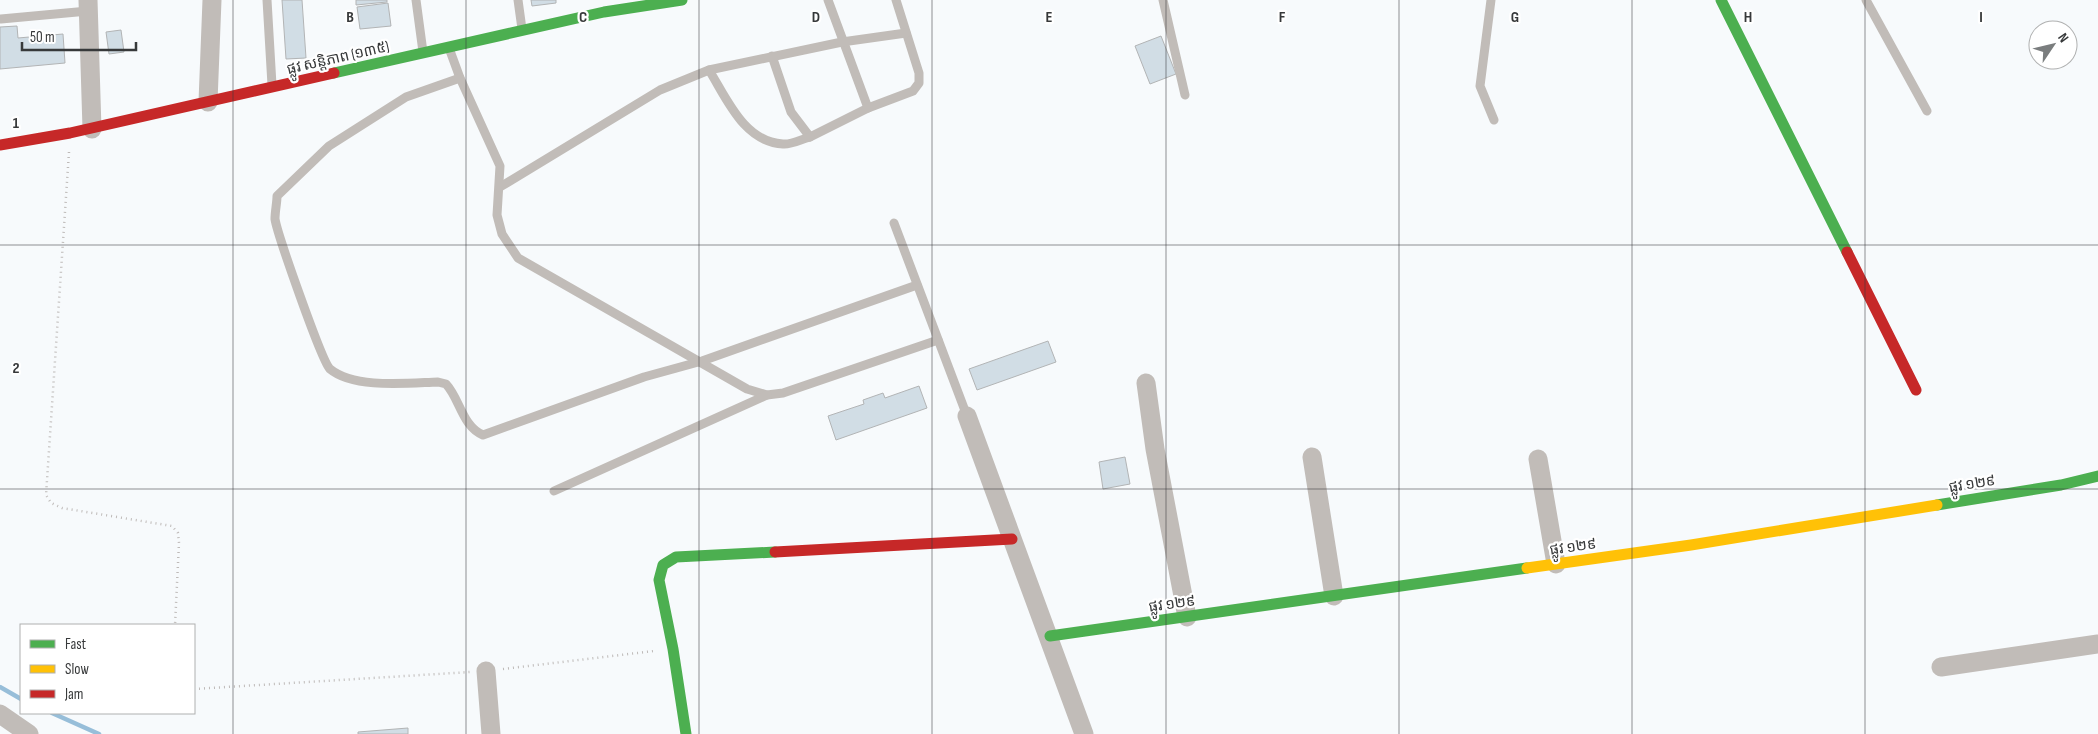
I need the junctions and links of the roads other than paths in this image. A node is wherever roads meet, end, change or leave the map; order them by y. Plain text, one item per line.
1 (212, 0) edge
2 (268, 0) edge
3 (416, 0) edge
4 (518, 0) edge
5 (682, 0) edge
6 (828, 0) edge
7 (896, 0) edge
8 (1163, 0) edge
9 (1491, 0) edge
10 (1721, 0) edge
11 (1866, 0) edge
12 (88, 5) edge
13 (2, 19) dead end
14 (522, 31) junction
15 (906, 33) junction
16 (842, 42) junction
17 (449, 48) junction
18 (423, 54) junction
19 (772, 56) junction
20 (709, 70) junction
21 (460, 78) junction
22 (272, 88) junction
23 (1185, 95) dead end
24 (208, 102) junction
25 (868, 108) junction
26 (1927, 111) dead end
27 (1494, 120) dead end
28 (92, 129) junction
29 (810, 137) junction
30 (0, 145) edge
31 (500, 187) junction
32 (894, 223) dead end
33 (917, 285) junction
34 (938, 340) junction
35 (702, 361) junction
36 (1146, 383) dead end
37 (1916, 390) dead end
38 (767, 395) junction
39 (967, 416) joint
40 (1312, 457) dead end
41 (1538, 459) dead end
42 (2098, 476) edge
43 (554, 491) dead end
44 (1012, 539) junction
45 (1556, 564) junction
46 (1334, 596) junction
47 (1187, 616) junction
48 (1050, 636) junction
49 (2098, 644) edge
50 (1941, 667) dead end
51 (486, 671) road end
52 (0, 714) edge
53 (29, 734) edge
54 (491, 734) edge
55 (686, 734) edge
56 (1084, 734) edge

1 - 24 street
2 - 22 lane
3 - 18 lane
4 - 14 lane
5 - 14 street, ផ្លូវ សន្តិភាព (១៣៥)
6 - 16 lane
7 - 15 lane
8 - 23 lane
9 - 27 lane
10 - 37 street
11 - 26 lane
12 - 13 lane
12 - 28 street
14 - 17 street, ផ្លូវ សន្តិភាព (១៣៥)
15 - 16 lane
15 - 25 lane
16 - 19 lane
16 - 25 lane
17 - 18 street, ផ្លូវ សន្តិភាព (១៣៥)
17 - 21 lane
18 - 22 street, ផ្លូវ សន្តិភាព (១៣៥)
19 - 20 lane
19 - 29 lane
20 - 29 lane
20 - 31 lane
21 - 31 lane
21 - 35 lane
22 - 24 street, ផ្លូវ សន្តិភាព (១៣៥)
24 - 28 street, ផ្លូវ សន្តិភាព (១៣៥)
25 - 29 lane
28 - 30 street, ផ្លូវ សន្តិភាព (១៣៥)
31 - 35 lane
32 - 33 lane
33 - 34 lane
33 - 35 lane
34 - 38 lane
34 - 39 lane
35 - 38 lane
36 - 47 street
38 - 43 lane
39 - 44 street
40 - 46 street
41 - 45 street
42 - 45 street, ផ្លូវ ១២៩
44 - 48 street
44 - 55 street
45 - 46 street, ផ្លូវ ១២៩
46 - 47 street, ផ្លូវ ១២៩
47 - 48 street, ផ្លូវ ១២៩
48 - 56 street
49 - 50 street
51 - 54 street
52 - 53 street

